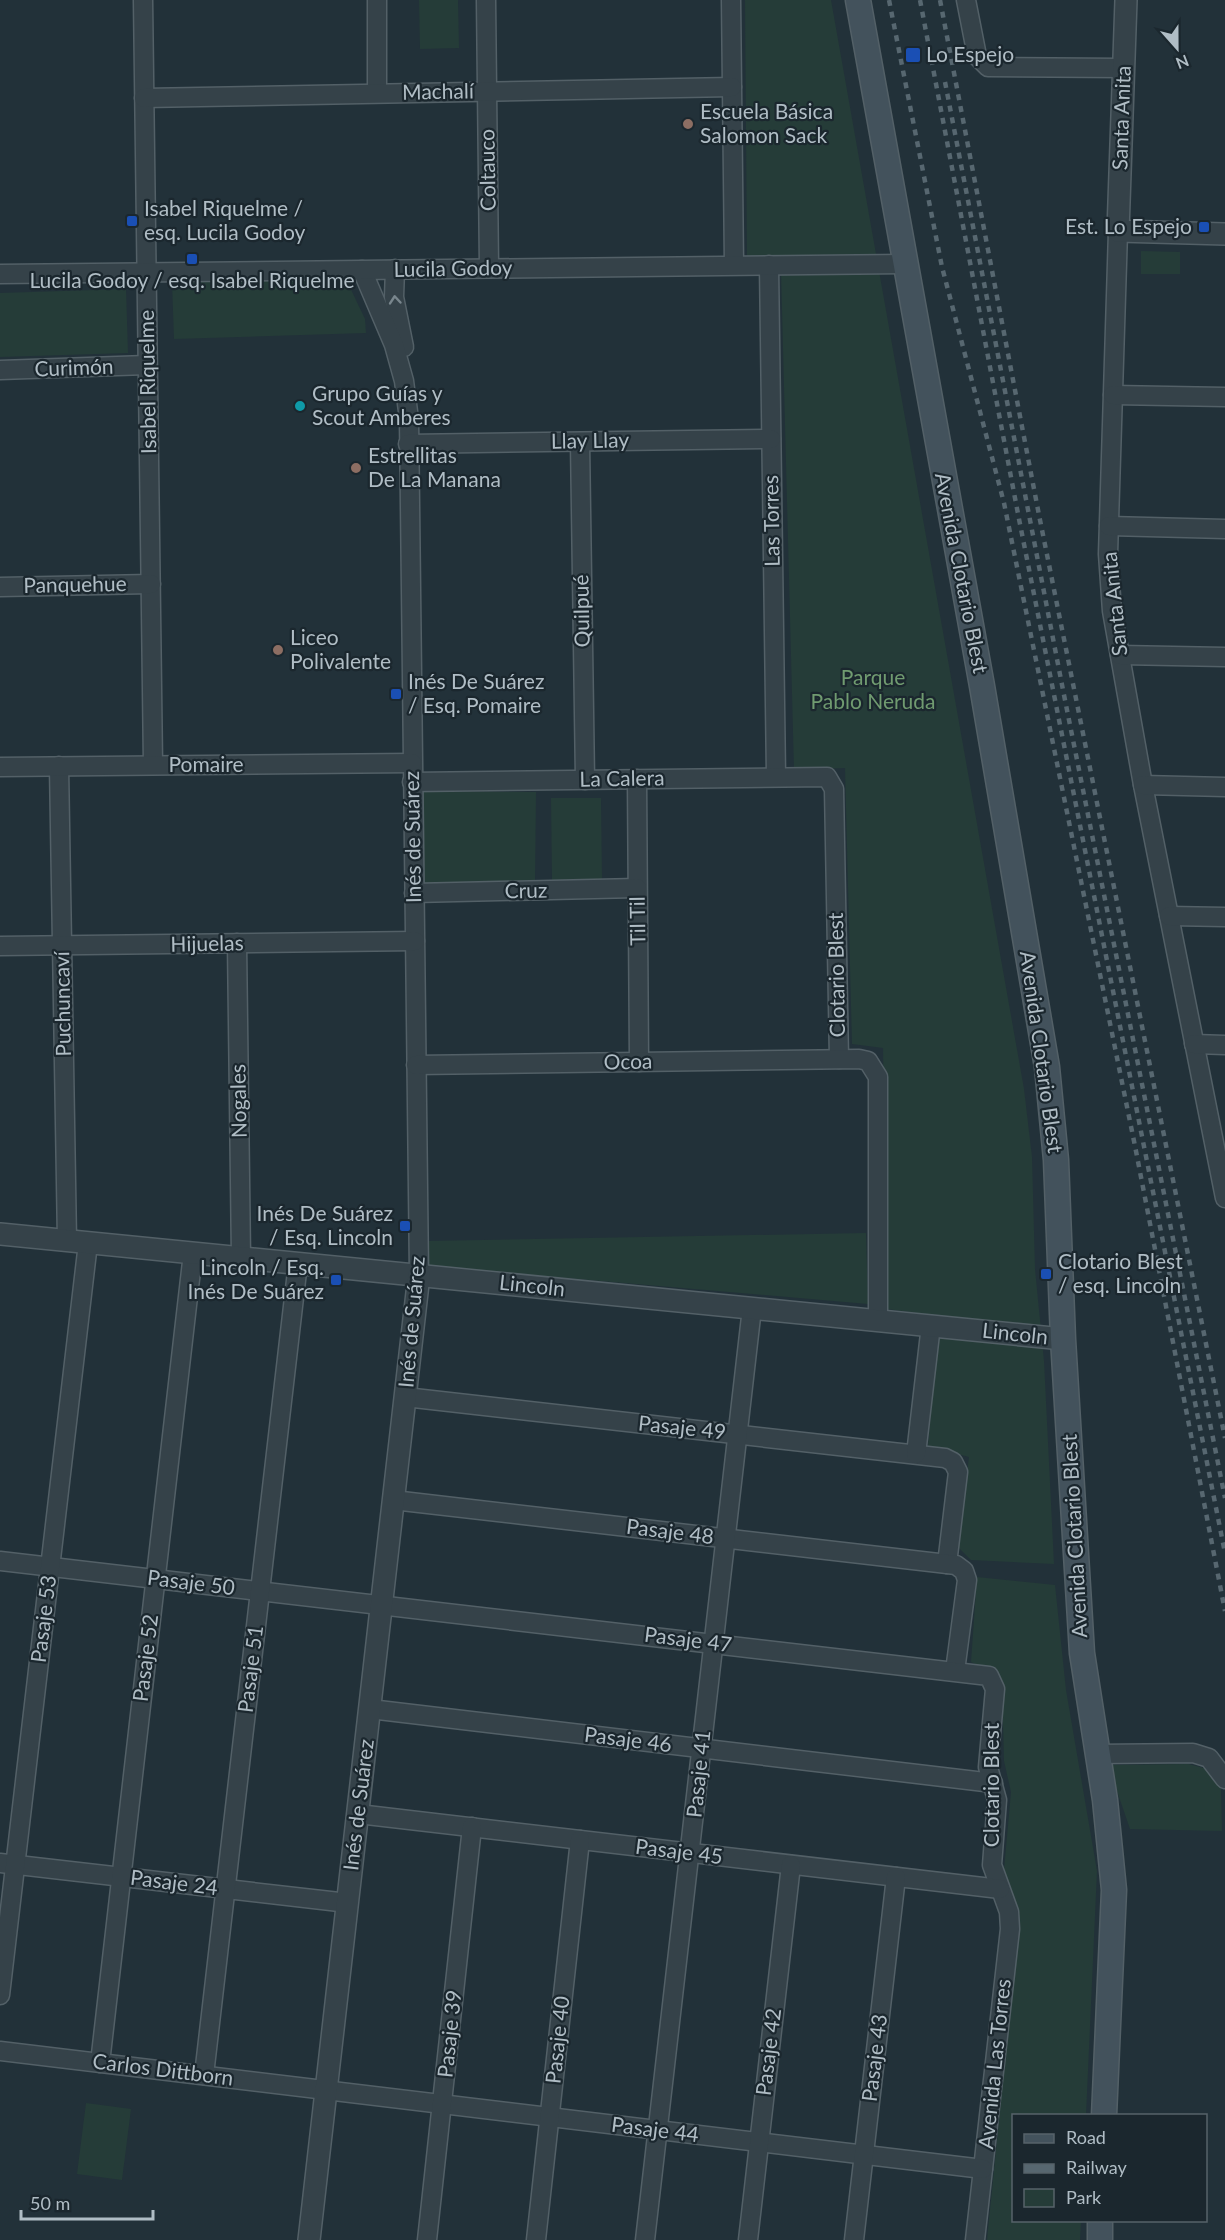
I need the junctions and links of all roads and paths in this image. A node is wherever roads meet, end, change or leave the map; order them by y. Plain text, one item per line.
1 (143, 0) edge
2 (376, 0) edge
3 (486, 0) edge
4 (731, 0) edge
5 (858, 0) edge
6 (966, 0) edge
7 (1125, 0) edge
8 (1123, 68) junction
9 (732, 87) junction
10 (487, 92) junction
11 (377, 93) junction
12 (144, 98) junction
13 (1118, 231) junction
14 (1225, 234) edge
15 (905, 264) junction
16 (734, 265) junction
17 (769, 265) junction
18 (489, 268) junction
19 (395, 269) junction
20 (362, 270) junction
21 (146, 273) junction
22 (0, 274) edge
23 (147, 365) junction
24 (0, 370) edge
25 (1113, 395) junction
26 (1225, 397) edge
27 (407, 399) junction
28 (771, 439) junction
29 (580, 442) junction
30 (408, 444) junction
31 (1108, 526) junction
32 (1225, 528) edge
33 (151, 584) junction
34 (0, 587) edge
35 (1120, 655) junction
36 (1225, 657) edge
37 (412, 763) junction
38 (153, 765) junction
39 (59, 766) junction
40 (0, 767) edge
41 (776, 777) junction
42 (637, 779) junction
43 (585, 780) junction
44 (831, 780) joint
45 (412, 782) junction
46 (1143, 785) junction
47 (1225, 787) edge
48 (637, 888) junction
49 (414, 893) junction
50 (1169, 916) junction
51 (1225, 917) edge
52 (415, 942) junction
53 (237, 944) junction
54 (0, 946) edge
55 (62, 946) junction
56 (1194, 1044) junction
57 (1225, 1045) edge
58 (839, 1059) junction
59 (639, 1062) junction
60 (416, 1065) junction
61 (1223, 1174) edge
62 (1225, 1198) edge
63 (0, 1234) edge
64 (78, 1242) junction
65 (193, 1253) junction
66 (241, 1258) junction
67 (298, 1263) junction
68 (419, 1275) junction
69 (752, 1308) junction
70 (878, 1320) junction
71 (931, 1325) junction
72 (1063, 1338) junction
73 (405, 1397) junction
74 (737, 1434) junction
75 (916, 1454) junction
76 (393, 1500) junction
77 (726, 1538) junction
78 (0, 1561) edge
79 (947, 1564) junction
80 (50, 1567) junction
81 (155, 1579) junction
82 (260, 1591) junction
83 (382, 1605) junction
84 (714, 1643) junction
85 (955, 1671) junction
86 (993, 1680) joint
87 (370, 1709) junction
88 (702, 1748) junction
89 (1098, 1754) junction
90 (1225, 1779) edge
91 (993, 1783) junction
92 (358, 1814) junction
93 (472, 1827) junction
94 (580, 1840) junction
95 (690, 1853) junction
96 (8, 1864) edge
97 (791, 1865) junction
98 (121, 1877) junction
99 (896, 1877) junction
100 (226, 1889) junction
101 (1000, 1889) junction
102 (348, 1903) junction
103 (0, 1995) edge
104 (0, 2051) edge
105 (100, 2063) junction
106 (204, 2075) junction
107 (326, 2092) junction
108 (442, 2105) junction
109 (1104, 2114) edge
110 (549, 2118) junction
111 (658, 2131) junction
112 (759, 2142) junction
113 (864, 2155) junction
114 (983, 2169) junction
115 (1100, 2222) edge
116 (309, 2240) edge
117 (427, 2240) edge
118 (536, 2240) edge
119 (645, 2240) edge
120 (748, 2240) edge
121 (854, 2240) edge
122 (975, 2240) edge
123 (1100, 2240) edge

1 - 12 street, Isabel Riquelme
2 - 11 street
3 - 10 street, Coltauco
4 - 9 street
5 - 15 main road, Avenida Clotario Blest
6 - 8 street
7 - 8 street, Santa Anita
8 - 13 street, Santa Anita
9 - 10 street, Machalí
9 - 16 street
10 - 11 street, Machalí
10 - 18 street, Coltauco
11 - 12 street, Machalí
12 - 21 street, Isabel Riquelme
13 - 14 street
13 - 25 street, Santa Anita
15 - 17 street, Lucila Godoy
15 - 72 main road, Avenida Clotario Blest
16 - 17 street, Lucila Godoy
16 - 18 street, Lucila Godoy
17 - 28 street, Las Torres
18 - 19 street, Lucila Godoy
19 - 20 street, Lucila Godoy
27 -> 19 street, Inés de Suárez
20 - 21 street, Lucila Godoy
20 - 27 street, Inés de Suárez
21 - 22 street, Lucila Godoy
21 - 23 street, Isabel Riquelme
23 - 24 street, Curimón
23 - 33 street, Isabel Riquelme
25 - 26 street
25 - 31 street, Santa Anita
27 - 30 street, Inés de Suárez
28 - 29 street, Llay Llay
28 - 41 street, Las Torres
29 - 30 street, Llay Llay
29 - 43 street, Quilpué
30 - 37 street, Inés de Suárez
31 - 32 street
31 - 35 street, Santa Anita
33 - 34 street, Panquehue
33 - 38 street, Isabel Riquelme
35 - 36 street
35 - 46 street, Santa Anita
37 - 38 street, Pomaire
37 - 45 street, Inés de Suárez
38 - 39 street, Pomaire
39 - 40 street, Pomaire
39 - 55 street, Puchuncaví
41 - 42 street, La Calera
41 - 44 street, La Calera
42 - 43 street, La Calera
42 - 48 street, Til Til
43 - 45 street, La Calera
44 - 58 street, Clotario Blest
45 - 49 street, Inés de Suárez
46 - 47 street
46 - 50 street, Santa Anita
48 - 49 street, Cruz
48 - 59 street, Til Til
49 - 52 street, Inés de Suárez
50 - 51 street
50 - 56 street, Santa Anita
52 - 53 street, Hijuelas
52 - 60 street, Inés de Suárez
53 - 55 street, Hijuelas
53 - 66 street, Nogales
54 - 55 street, Hijuelas
55 - 64 street, Puchuncaví
56 - 57 street
56 - 61 street, Santa Anita
58 - 59 street, Ocoa
58 - 70 street, Clotario Blest
59 - 60 street, Ocoa
60 - 68 street, Inés de Suárez
61 - 62 street, Santa Anita
63 - 64 street, Lincoln
64 - 65 street, Lincoln
64 - 80 street, Pasaje 53
65 - 66 street, Lincoln
65 - 81 street, Pasaje 52
66 - 67 street, Lincoln
67 - 68 street, Lincoln
67 - 82 street, Pasaje 51
68 - 69 street, Lincoln
68 - 73 street, Inés de Suárez
69 - 70 street, Lincoln
69 - 74 street, Pasaje 41
70 - 71 street, Lincoln
71 - 72 street, Lincoln
71 - 75 street
72 - 89 main road, Avenida Clotario Blest
73 - 74 street, Pasaje 49
73 - 76 street, Inés de Suárez
74 - 75 street, Pasaje 49
74 - 77 street, Pasaje 41
75 - 79 street, Pasaje 49
76 - 77 street, Pasaje 48
76 - 83 street, Inés de Suárez
77 - 79 street, Pasaje 48
77 - 84 street, Pasaje 41
78 - 80 street, Pasaje 50
79 - 85 street
80 - 81 street, Pasaje 50
80 - 96 street, Pasaje 53
81 - 82 street, Pasaje 50
81 - 98 street, Pasaje 52
82 - 83 street, Pasaje 50
82 - 100 street, Pasaje 51
83 - 84 street, Pasaje 47
83 - 87 street, Inés de Suárez
84 - 85 street, Pasaje 47
84 - 88 street, Pasaje 41
85 - 86 street, Pasaje 47
86 - 91 street, Clotario Blest
87 - 88 street, Pasaje 46
87 - 92 street, Inés de Suárez
88 - 91 street, Pasaje 46
88 - 95 street, Pasaje 41
89 - 90 street
89 - 109 main road, Avenida Clotario Blest
91 - 101 street, Clotario Blest
92 - 93 street, Pasaje 45
92 - 102 street, Inés de Suárez
93 - 94 street, Pasaje 45
93 - 108 street, Pasaje 39
94 - 95 street, Pasaje 45
94 - 110 street, Pasaje 40
95 - 97 street, Pasaje 45
95 - 111 street, Pasaje 41
96 - 98 street, Pasaje 24
96 - 103 street, Pasaje 53
97 - 99 street, Pasaje 45
97 - 112 street, Pasaje 42
98 - 100 street, Pasaje 24
98 - 105 street, Pasaje 52
99 - 101 street, Pasaje 45
99 - 113 street, Pasaje 43
100 - 102 street, Pasaje 24
100 - 106 street, Pasaje 51
101 - 114 street, Avenida Las Torres
102 - 107 street, Inés de Suárez
104 - 105 street, Carlos Dittborn
105 - 106 street, Carlos Dittborn
106 - 107 street, Carlos Dittborn
107 - 108 street, Pasaje 44
107 - 116 street, Inés de Suárez
108 - 110 street, Pasaje 44
108 - 117 street, Pasaje 39
110 - 111 street, Pasaje 44
110 - 118 street, Pasaje 40
111 - 112 street, Pasaje 44
111 - 119 street, Pasaje 41
112 - 113 street, Pasaje 44
112 - 120 street, Pasaje 42
113 - 114 street, Pasaje 44
113 - 121 street, Pasaje 43
114 - 122 street, Avenida Las Torres
115 - 123 main road

